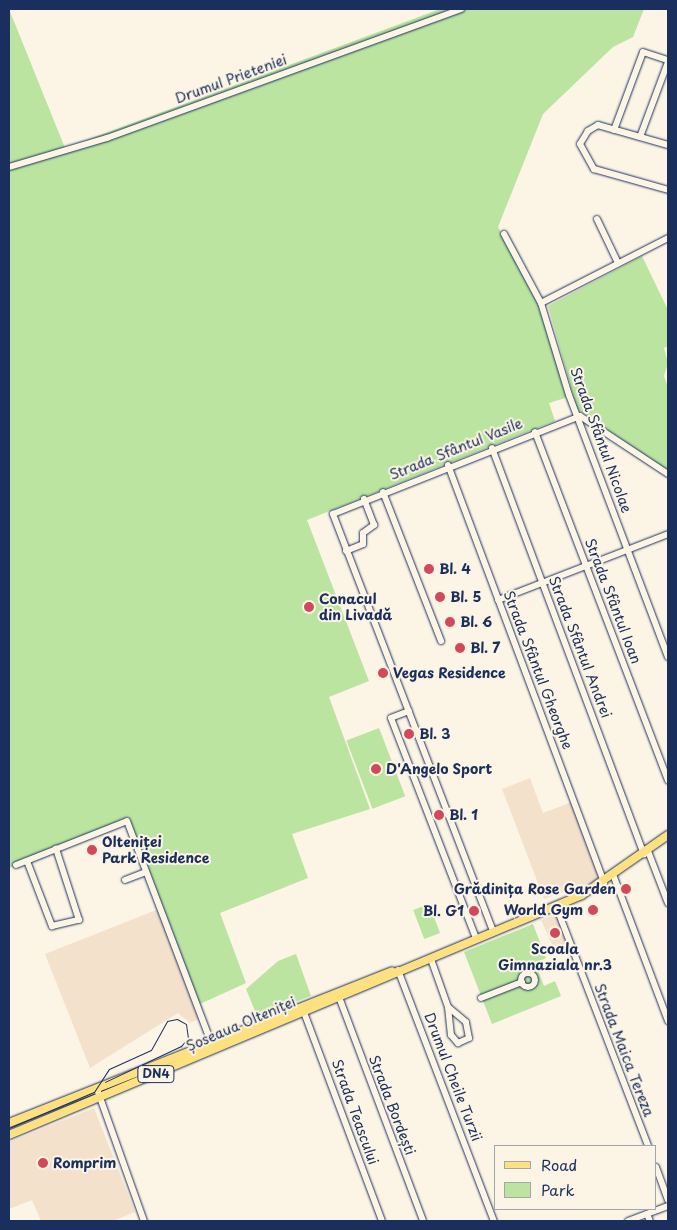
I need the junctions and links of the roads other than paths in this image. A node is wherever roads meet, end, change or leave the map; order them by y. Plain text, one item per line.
1 (460, 9) edge
2 (668, 61) edge
3 (614, 130) junction
4 (640, 137) junction
5 (668, 145) edge
6 (9, 167) edge
7 (668, 190) edge
8 (597, 219) dead end
9 (504, 234) dead end
10 (668, 238) edge
11 (618, 263) junction
12 (541, 303) junction
13 (577, 416) junction
14 (535, 432) junction
15 (492, 448) junction
16 (448, 466) junction
17 (668, 474) edge
18 (383, 492) junction
19 (364, 499) junction
20 (668, 534) edge
21 (628, 549) junction
22 (346, 551) junction
23 (586, 565) junction
24 (542, 582) junction
25 (498, 600) junction
26 (441, 641) dead end
27 (668, 657) edge
28 (409, 711) junction
29 (668, 780) edge
30 (668, 835) edge
31 (56, 849) junction
32 (646, 852) junction
33 (27, 860) junction
34 (16, 865) dead end
35 (146, 872) junction
36 (614, 877) junction
37 (126, 880) dead end
38 (604, 883) junction
39 (668, 903) edge
40 (556, 906) junction
41 (493, 931) junction
42 (476, 938) junction
43 (432, 962) dead end
44 (398, 970) junction
45 (522, 982) dead end
46 (339, 997) junction
47 (482, 998) dead end
48 (448, 1007) junction
49 (303, 1009) junction
50 (668, 1021) edge
51 (211, 1042) junction
52 (98, 1093) junction
53 (71, 1098) junction
54 (76, 1108) junction
55 (9, 1123) edge
56 (9, 1135) edge
57 (648, 1145) edge
58 (657, 1171) edge
59 (668, 1200) edge
60 (668, 1206) edge
61 (647, 1214) junction
62 (144, 1221) edge
63 (382, 1221) edge
64 (424, 1221) edge
65 (494, 1221) edge
66 (628, 1221) edge
67 (650, 1221) edge

1 - 6 street, Drumul Prieteniei
2 - 3 street
2 - 4 street
3 - 4 street
3 - 7 street
4 - 5 street
8 - 11 street
9 - 12 street, Strada Sfântul Nicolae
10 - 11 street
11 - 12 street
12 - 13 street, Strada Sfântul Nicolae
13 - 14 street, Strada Sfântul Vasile
13 - 17 street
13 - 21 street, Strada Sfântul Nicolae
14 - 15 street, Strada Sfântul Vasile
14 - 23 street, Strada Sfântul Ioan
15 - 16 street, Strada Sfântul Vasile
15 - 24 street, Strada Sfântul Andrei
16 - 18 street, Strada Sfântul Vasile
16 - 25 street, Strada Sfântul Gheorghe
18 - 19 street
18 - 26 street, Strada Sfântul Vasile
19 - 22 street
19 - 22 street
20 - 21 street
21 - 23 street
21 - 27 street, Strada Sfântul Nicolae
22 - 28 street
23 - 24 street
23 - 29 street, Strada Sfântul Ioan
24 - 25 street
24 - 32 street, Strada Sfântul Andrei
25 - 38 street, Strada Sfântul Gheorghe
28 - 41 street
28 - 42 street
30 - 32 main road, Șoseaua Olteniței / DN4
31 - 33 street
31 - 33 street
31 - 35 street, Șoseaua Olteniței
32 - 36 main road, Șoseaua Olteniței / DN4
32 - 39 street, Strada Sfântul Andrei
33 - 34 street
35 - 37 street
35 - 51 street, Șoseaua Olteniței
36 - 38 main road, Șoseaua Olteniței / DN4
36 - 50 street
38 - 40 main road, Șoseaua Olteniței / DN4
40 - 41 main road, Șoseaua Olteniței / DN4
40 - 57 street, Strada Maica Tereza
41 - 42 main road, Șoseaua Olteniței / DN4
42 - 44 main road, Șoseaua Olteniței / DN4
43 - 48 street
44 - 46 main road, Șoseaua Olteniței / DN4
44 - 49 main road, Șoseaua Olteniței / DN4
44 - 65 street, Drumul Cheile Turzii
45 - 47 street
46 - 49 main road, Șoseaua Olteniței / DN4
46 - 64 street, Strada Bordești
48 - 48 street
49 - 51 main road, Șoseaua Olteniței / DN4
49 - 52 main road, Șoseaua Olteniței / DN4
49 - 63 street, Strada Teascului
51 - 52 main road, Șoseaua Olteniței / DN4
52 - 53 main road, Șoseaua Olteniței / DN4
52 - 54 main road, Șoseaua Olteniței / DN4
52 - 62 street
53 - 54 main road
53 - 55 main road, Șoseaua Olteniței / DN4
54 - 56 main road, Șoseaua Olteniței / DN4
58 - 59 street
60 - 61 street
61 - 66 street
61 - 67 street

